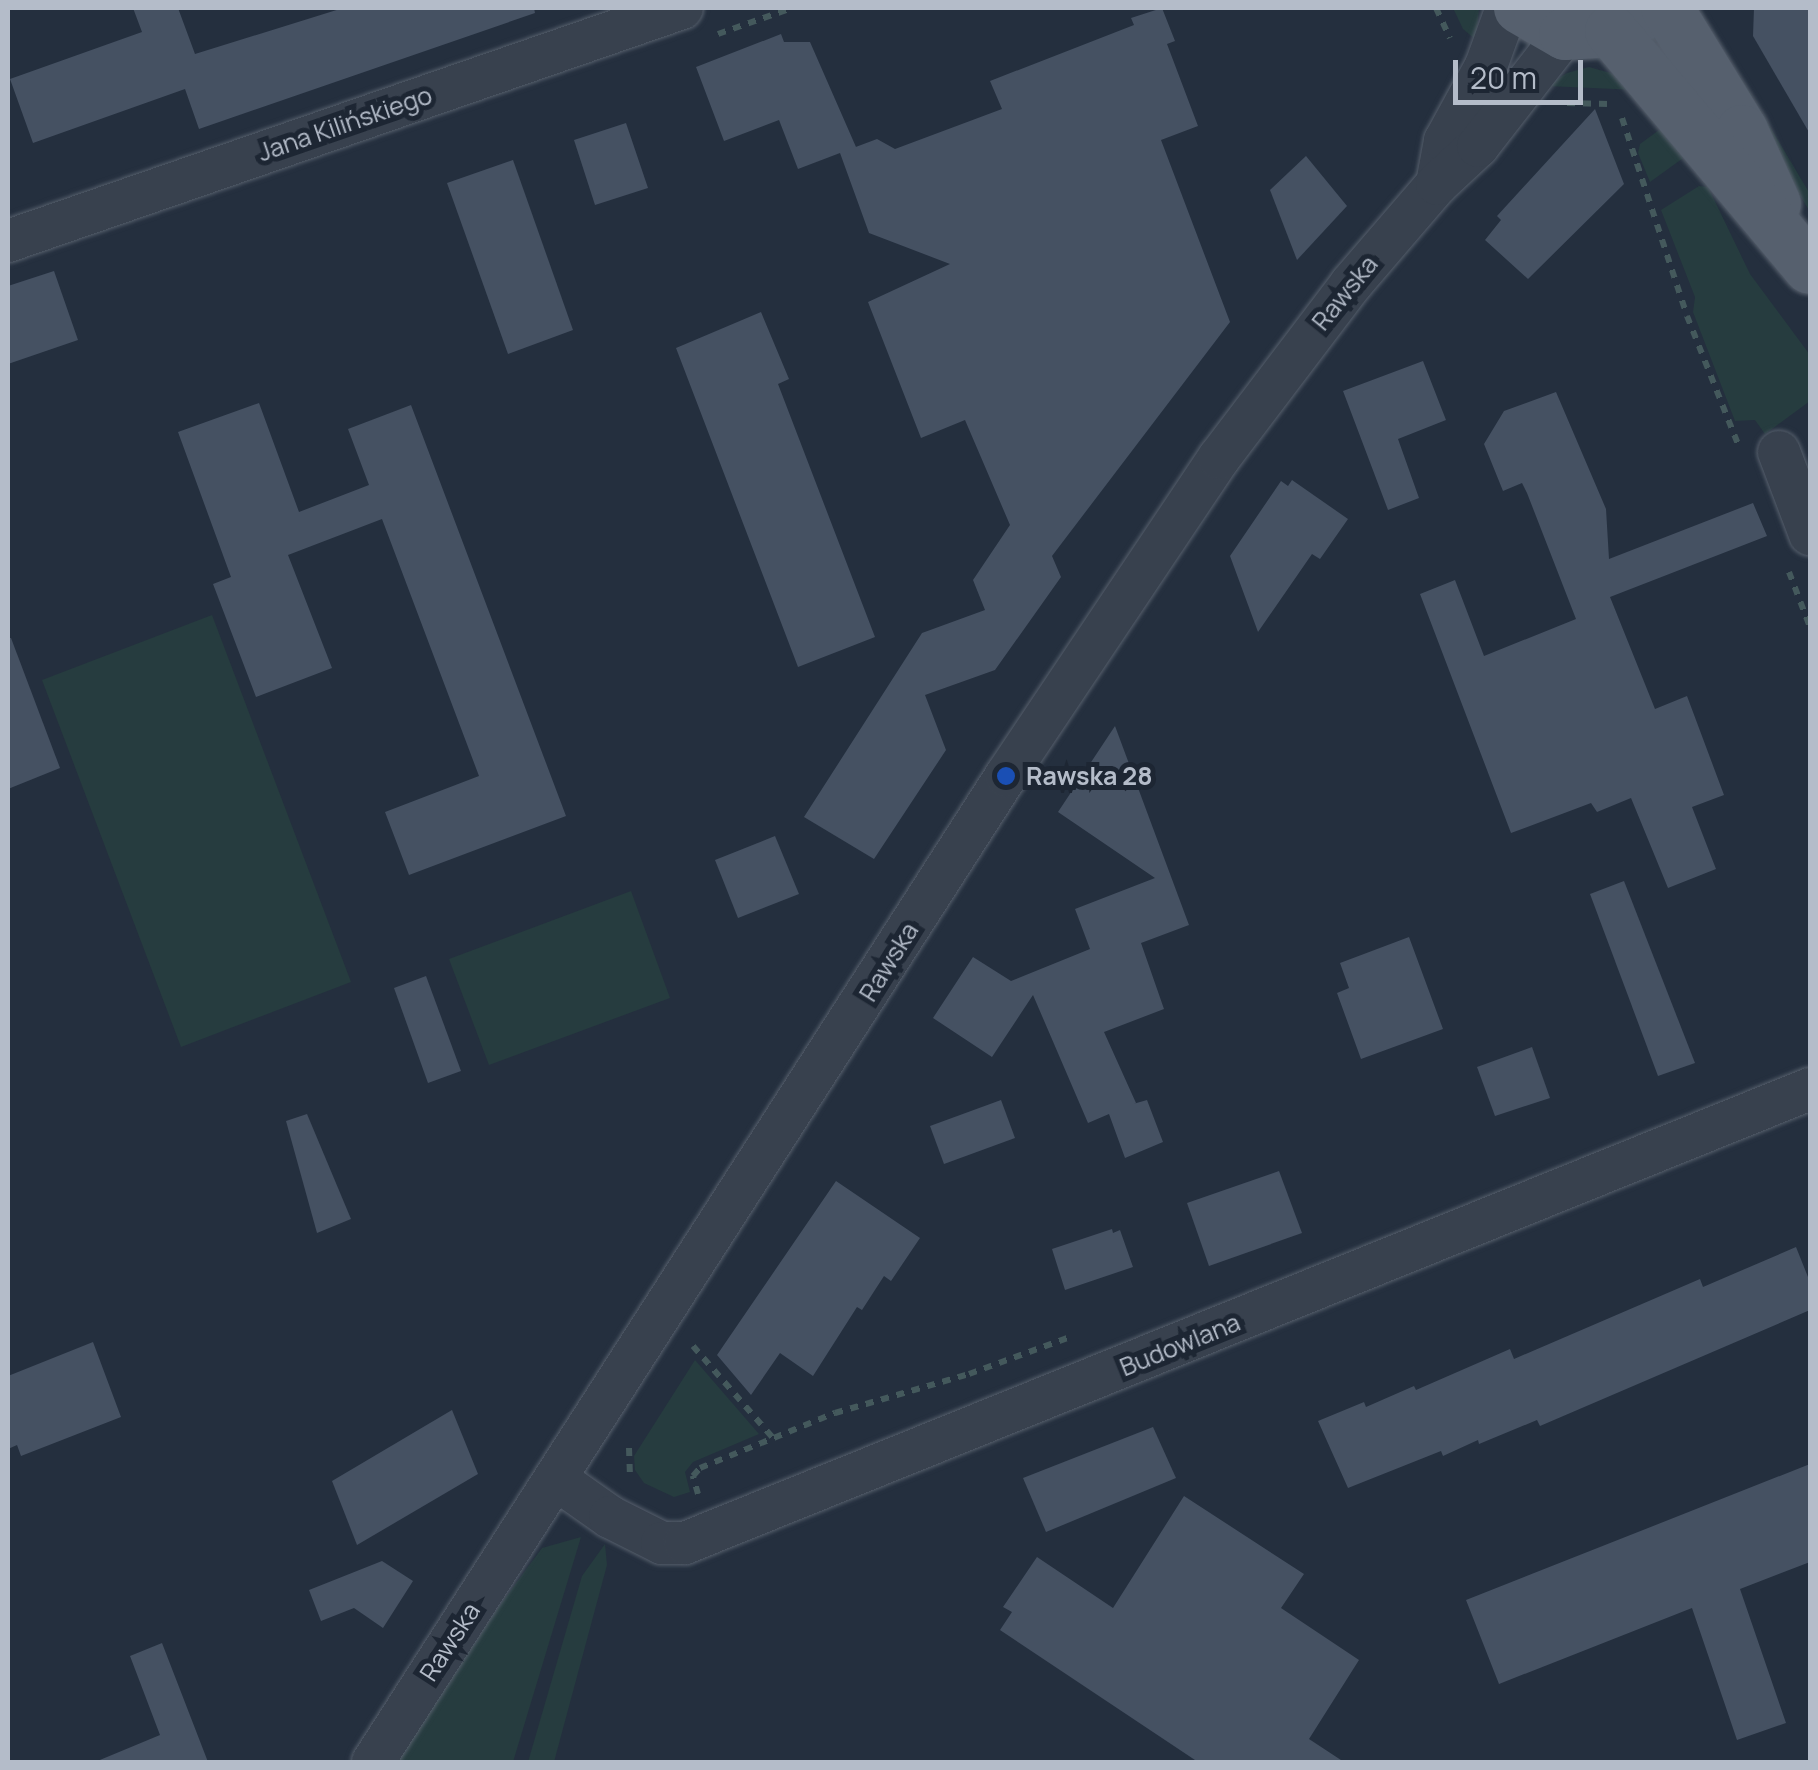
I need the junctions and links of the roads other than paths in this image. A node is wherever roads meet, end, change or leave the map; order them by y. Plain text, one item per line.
1 (682, 8) edge
2 (1507, 8) edge
3 (1520, 8) edge
4 (1667, 8) edge
5 (634, 15) edge
6 (1609, 24) edge
7 (1437, 184) junction
8 (8, 241) edge
9 (1804, 260) edge
10 (1761, 455) road end
11 (1797, 546) edge
12 (1810, 1090) edge
13 (556, 1479) junction
14 (373, 1762) edge

1 - 5 street, Jana Kilińskiego
2 - 7 street, Rawska
3 - 6 main road
4 - 9 main road
5 - 8 street, Jana Kilińskiego
6 - 7 street, Rawska
6 - 9 main road
7 - 13 street, Rawska
10 - 11 street
12 - 13 street, Budowlana
13 - 14 street, Rawska

